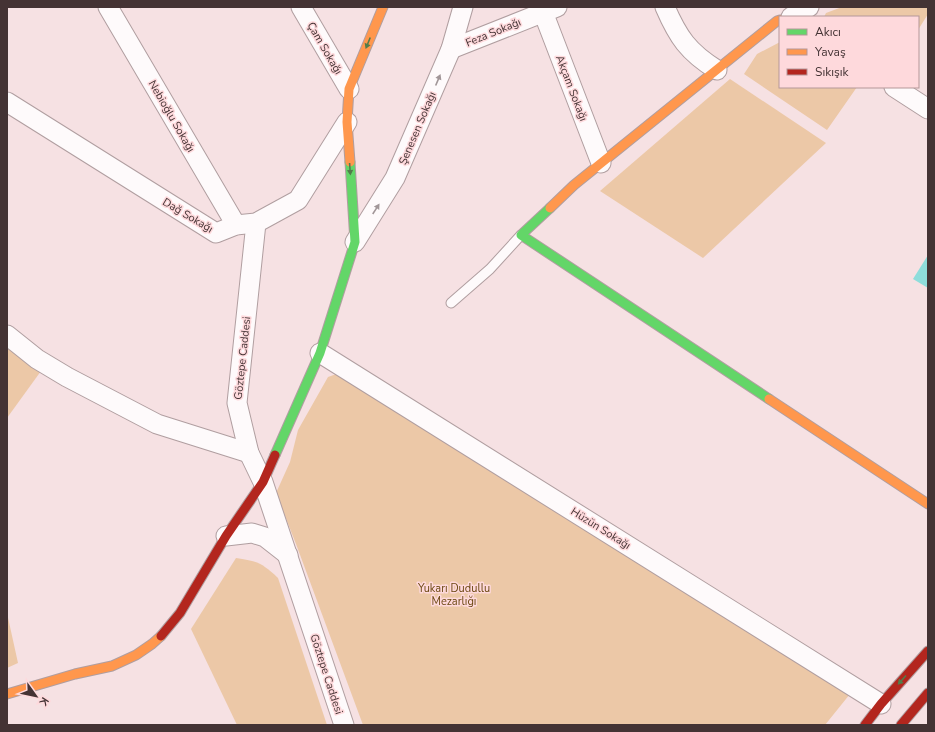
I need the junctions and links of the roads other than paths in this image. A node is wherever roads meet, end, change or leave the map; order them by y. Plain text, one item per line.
1 (108, 7) edge
2 (301, 7) edge
3 (383, 7) edge
4 (463, 7) edge
5 (665, 7) edge
6 (809, 7) edge
7 (550, 10) edge
8 (793, 16) edge
9 (779, 20) edge
10 (451, 49) junction
11 (717, 70) junction
12 (896, 88) edge
13 (349, 89) junction
14 (9, 107) edge
15 (928, 109) edge
16 (347, 122) junction
17 (601, 163) junction
18 (256, 223) junction
19 (236, 224) junction
20 (521, 235) junction
21 (355, 242) junction
22 (451, 303) dead end
23 (7, 335) edge
24 (320, 353) junction
25 (249, 453) junction
26 (263, 482) junction
27 (928, 504) edge
28 (226, 536) junction
29 (288, 555) junction
30 (928, 651) edge
31 (928, 693) edge
32 (7, 694) edge
33 (881, 704) junction
34 (344, 725) edge
35 (865, 725) edge
36 (901, 725) edge

1 - 19 street, Nebioğlu Sokağı
2 - 13 street, Çam Sokağı
3 -> 13 street
4 - 10 street, Şenesen Sokağı
5 - 11 street
6 - 8 street
7 - 10 street, Feza Sokağı
7 - 17 street, Akçam Sokağı
9 - 11 street
21 -> 10 street, Şenesen Sokağı
11 - 17 street
12 - 15 street
13 - 16 street
14 - 19 street, Dağ Sokağı
16 - 18 street, Dağ Sokağı
16 -> 21 street
17 - 20 street
18 - 19 street, Dağ Sokağı
18 - 25 street, Göztepe Caddesi
20 - 22 lane
20 - 27 street
21 - 24 street
23 - 25 street
24 - 26 street
24 - 33 street, Hüzün Sokağı
25 - 26 street, Göztepe Caddesi
26 - 28 street
26 - 29 street, Göztepe Caddesi
28 - 29 street
28 - 32 street
29 - 34 street, Göztepe Caddesi
30 -> 33 street
31 - 36 street
33 - 35 street

